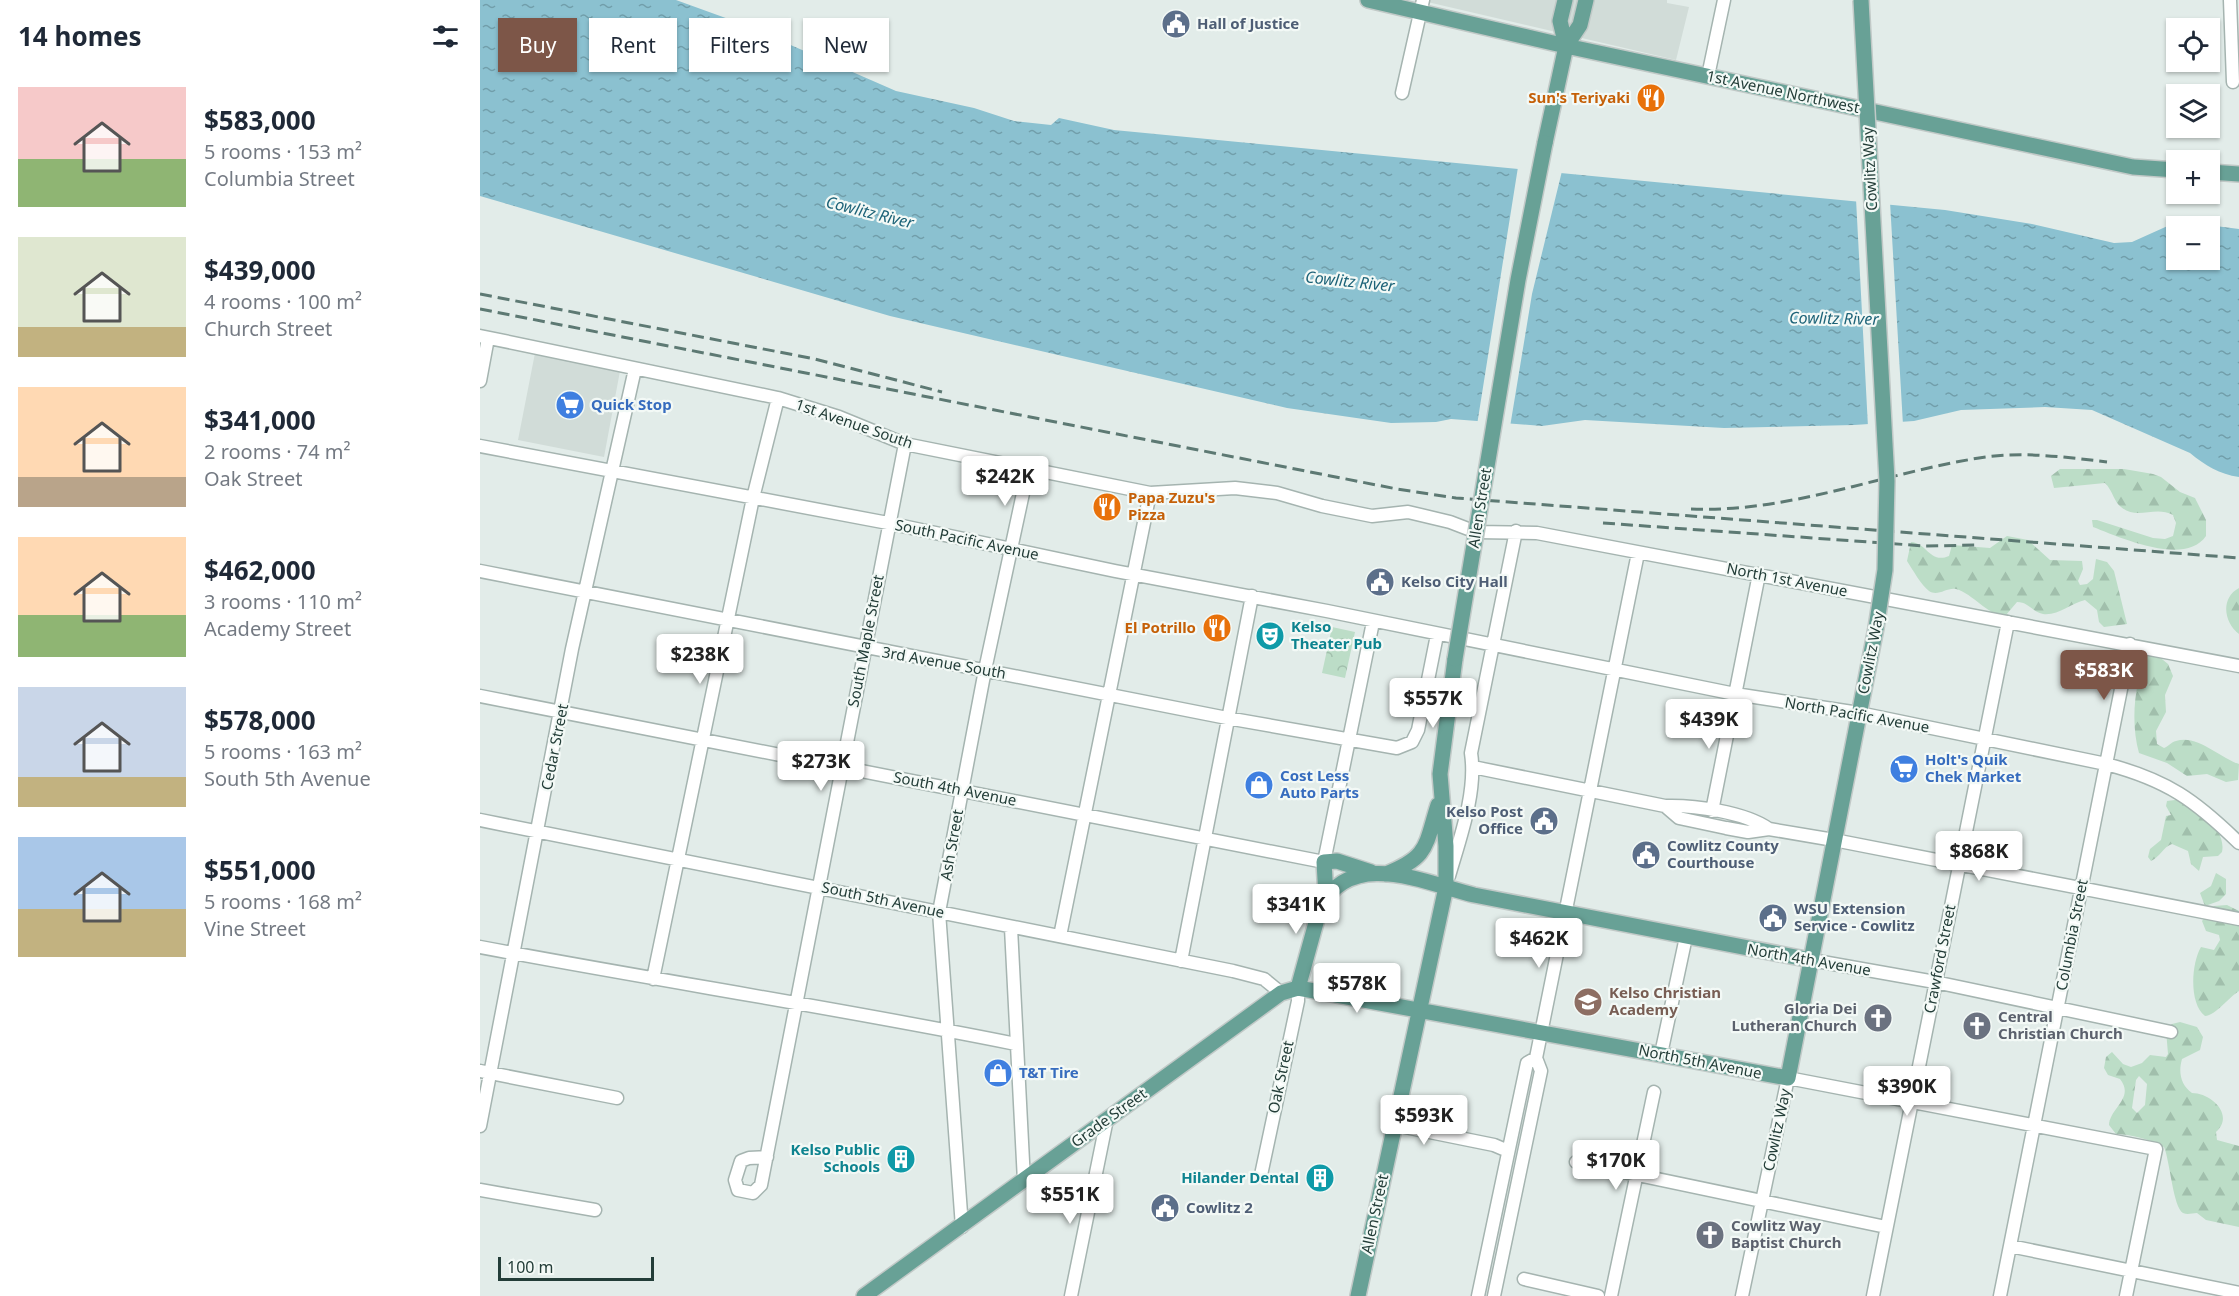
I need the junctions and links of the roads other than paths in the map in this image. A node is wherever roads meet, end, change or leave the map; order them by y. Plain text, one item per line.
1 (1368, 0) edge
2 (1564, 0) edge
3 (1586, 0) edge
4 (1724, 0) edge
5 (1861, 0) edge
6 (2230, 0) edge
7 (1422, 6) edge
8 (1566, 46) junction
9 (2235, 47) edge
10 (1708, 76) junction
11 (2233, 82) dead end
12 (1402, 93) dead end
13 (2166, 169) edge
14 (2220, 173) edge
15 (2239, 174) edge
16 (484, 337) edge
17 (635, 369) junction
18 (480, 381) edge
19 (778, 398) junction
20 (905, 444) junction
21 (480, 446) edge
22 (612, 469) junction
23 (1028, 470) junction
24 (1149, 493) junction
25 (753, 498) junction
26 (888, 523) junction
27 (1516, 531) junction
28 (1476, 532) joint
29 (1011, 550) junction
30 (1638, 553) junction
31 (480, 571) edge
32 (1759, 574) junction
33 (1132, 575) junction
34 (585, 592) junction
35 (1252, 596) junction
36 (728, 619) junction
37 (1373, 622) junction
38 (2008, 622) junction
39 (1437, 634) junction
40 (1454, 637) joint
41 (2130, 644) junction
42 (1493, 645) junction
43 (864, 648) junction
44 (2239, 666) edge
45 (985, 670) junction
46 (1614, 670) junction
47 (1107, 693) junction
48 (1735, 694) junction
49 (480, 696) edge
50 (562, 712) junction
51 (1859, 713) junction
52 (1227, 718) junction
53 (703, 739) junction
54 (1350, 740) junction
55 (1983, 740) junction
56 (2106, 765) junction
57 (841, 767) junction
58 (1473, 767) junction
59 (962, 790) junction
60 (1589, 790) junction
61 (1441, 796) junction
62 (1665, 806) junction
63 (1712, 811) junction
64 (1084, 815) junction
65 (480, 820) edge
66 (1769, 829) junction
67 (537, 831) junction
68 (1205, 840) junction
69 (1834, 840) junction
70 (2239, 843) edge
71 (677, 860) junction
72 (1324, 862) junction
73 (1959, 863) junction
74 (1378, 873) junction
75 (2081, 886) junction
76 (819, 887) junction
77 (1446, 887) junction
78 (1326, 896) junction
79 (939, 912) junction
80 (1565, 913) junction
81 (2239, 919) edge
82 (1011, 928) junction
83 (1060, 936) junction
84 (1686, 937) junction
85 (480, 946) edge
86 (513, 953) junction
87 (1811, 960) junction
88 (1181, 961) junction
89 (653, 980) junction
90 (1935, 982) junction
91 (1298, 988) junction
92 (1281, 993) junction
93 (796, 1001) junction
94 (1421, 1008) junction
95 (2058, 1008) junction
96 (946, 1030) junction
97 (1541, 1032) junction
98 (2171, 1032) dead end
99 (1016, 1044) junction
100 (1661, 1054) junction
101 (1536, 1058) junction
102 (485, 1072) edge
103 (1788, 1078) junction
104 (1654, 1092) dead end
105 (617, 1098) dead end
106 (1911, 1103) junction
107 (1107, 1119) junction
108 (1395, 1125) junction
109 (480, 1126) edge
110 (2033, 1126) junction
111 (1508, 1151) junction
112 (766, 1157) dead end
113 (1576, 1162) dead end
114 (1635, 1174) junction
115 (1261, 1175) dead end
116 (1024, 1181) junction
117 (480, 1190) edge
118 (1762, 1201) junction
119 (595, 1209) dead end
120 (962, 1227) junction
121 (1886, 1227) junction
122 (2010, 1246) junction
123 (2131, 1271) junction
124 (1524, 1279) dead end
125 (2239, 1293) edge
126 (867, 1295) edge
127 (1071, 1296) edge
128 (1358, 1296) edge
129 (1478, 1296) edge
130 (1494, 1296) edge
131 (1598, 1296) edge
132 (1611, 1296) edge
133 (1742, 1296) edge
134 (1873, 1296) edge
135 (2000, 1296) edge
136 (2126, 1296) edge

1 - 7 main road, 1st Avenue Northwest
2 - 8 main road
3 - 8 main road
4 - 10 street
5 - 51 main road, Cowlitz Way, bridge
6 - 9 street
7 - 8 main road, 1st Avenue Northwest
7 - 12 street
8 - 10 main road, 1st Avenue Northwest
8 - 61 main road, Allen Street, bridge
9 - 11 street
10 - 13 main road, 1st Avenue Northwest
14 - 15 main road
16 - 17 street, 1st Avenue South
16 - 18 street
17 - 19 street, 1st Avenue South
17 - 22 street, Cedar Street
19 - 20 street, 1st Avenue South
19 - 25 street
20 - 23 street, 1st Avenue South
20 - 26 street, South Maple Street
21 - 22 street, South Pacific Avenue
22 - 25 street, South Pacific Avenue
22 - 34 street, Cedar Street
23 - 24 street, 1st Avenue South
23 - 29 street, Ash Street
24 - 28 street, 1st Avenue South
24 - 33 street
25 - 26 street, South Pacific Avenue
25 - 36 street
26 - 29 street, South Pacific Avenue
26 - 43 street, South Maple Street
27 - 28 street, North 1st Avenue
27 - 30 street, North 1st Avenue
27 - 42 street, Allen Street
29 - 33 street, South Pacific Avenue
29 - 45 street, Ash Street
30 - 32 street, North 1st Avenue
30 - 46 street
31 - 34 street, 3rd Avenue South
32 - 38 street, North 1st Avenue
32 - 48 street
33 - 35 street, South Pacific Avenue
33 - 47 street
34 - 36 street, 3rd Avenue South
34 - 50 street, Cedar Street
35 - 37 street, South Pacific Avenue
35 - 52 street
36 - 43 street, 3rd Avenue South
36 - 53 street
37 - 39 street, South Pacific Avenue
37 - 54 street
38 - 41 street, North 1st Avenue
38 - 55 street, Crawford Street
39 - 40 street, South Pacific Avenue
39 - 54 street, 3rd Avenue South
40 - 42 street, North Pacific Avenue
41 - 44 street, North 1st Avenue
41 - 56 street, Columbia Street
42 - 46 street, North Pacific Avenue
42 - 58 street, Allen Street
43 - 45 street, 3rd Avenue South
43 - 57 street, South Maple Street
45 - 47 street, 3rd Avenue South
45 - 59 street, Ash Street
46 - 48 street, North Pacific Avenue
46 - 60 street
47 - 52 street, 3rd Avenue South
47 - 64 street
48 - 51 street, North Pacific Avenue
48 - 63 street
49 - 50 street, South 4th Avenue
50 - 53 street, South 4th Avenue
50 - 67 street, Cedar Street
51 - 55 street, North Pacific Avenue
51 - 69 main road, Cowlitz Way
52 - 54 street, 3rd Avenue South
52 - 68 street
53 - 57 street, South 4th Avenue
53 - 71 street
54 - 72 street
55 - 56 street, North Pacific Avenue
55 - 73 street, Crawford Street
56 - 70 street, North Pacific Avenue
56 - 75 street, Columbia Street
57 - 59 street, South 4th Avenue
57 - 76 street, South Maple Street
58 - 60 street
58 - 77 street, Allen Street
59 - 64 street, South 4th Avenue
59 - 79 street, Ash Street
60 - 62 street
60 - 80 street
61 - 74 main road
61 - 77 main road, Allen Street
62 - 63 street
62 - 66 street
63 - 66 street
64 - 68 street, South 4th Avenue
64 - 83 street
65 - 67 street, South 5th Avenue
66 - 69 street
67 - 71 street, South 5th Avenue
67 - 86 street, Cedar Street
68 - 72 street, South 4th Avenue
68 - 88 street
69 - 73 street
69 - 87 main road, Cowlitz Way
71 - 76 street, South 5th Avenue
71 - 89 street
72 - 74 main road
72 - 78 main road
73 - 75 street
73 - 90 street, Crawford Street
74 - 77 main road
74 - 78 main road, Oak Street
75 - 81 street
75 - 95 street, Columbia Street
76 - 79 street, South 5th Avenue
76 - 93 street, South Maple Street
77 - 80 main road, North 4th Avenue
77 - 94 main road, Allen Street
78 - 91 main road, Oak Street
79 - 82 street, South 5th Avenue
79 - 96 street, Ash Street
80 - 84 main road, North 4th Avenue
80 - 97 street
82 - 83 street, South 5th Avenue
82 - 99 street
83 - 88 street, South 5th Avenue
84 - 87 main road, North 4th Avenue
84 - 100 street
85 - 86 street
86 - 89 street
86 - 102 street, Cedar Street
87 - 90 street, North 4th Avenue
87 - 103 main road, Cowlitz Way
88 - 92 street, South 5th Avenue
89 - 93 street
90 - 95 street, North 4th Avenue
90 - 106 street, Crawford Street
91 - 92 main road, Grade Street
91 - 94 main road
91 - 115 street, Oak Street
92 - 107 main road, Grade Street
93 - 96 street
93 - 112 street, South Maple Street
94 - 97 main road, North 5th Avenue
94 - 108 main road, Allen Street
95 - 98 street, North 4th Avenue
95 - 110 street, Columbia Street
96 - 99 street
96 - 120 street, Ash Street
97 - 100 main road, North 5th Avenue
97 - 101 street
99 - 116 street
100 - 103 main road, North 5th Avenue
101 - 111 street
101 - 130 street
102 - 105 street
102 - 109 street, Cedar Street
103 - 106 street, North 5th Avenue
103 - 118 street, Cowlitz Way
104 - 114 street
106 - 110 street, North 5th Avenue
106 - 121 street, Crawford Street
107 - 116 main road, Grade Street
107 - 127 street
108 - 111 street
108 - 128 main road, Allen Street
110 - 122 street, Columbia Street
110 - 123 street, North 5th Avenue
111 - 129 street
113 - 114 street
114 - 118 street
114 - 132 street
116 - 120 main road, Grade Street
117 - 119 street
118 - 121 street
118 - 133 street, Cowlitz Way
120 - 126 main road, Grade Street
121 - 134 street, Crawford Street
122 - 123 street
122 - 135 street, Columbia Street
123 - 125 street
123 - 136 street
124 - 131 street

